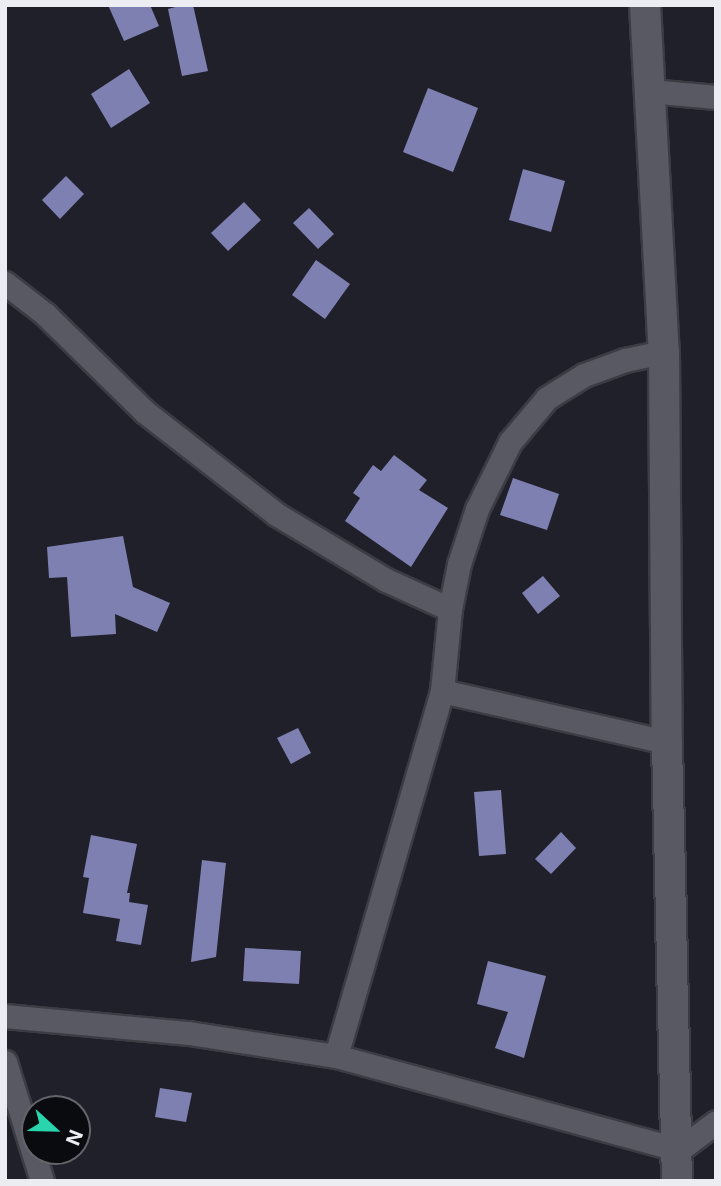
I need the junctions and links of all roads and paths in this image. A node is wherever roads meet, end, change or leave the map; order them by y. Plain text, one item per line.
1 (645, 5) edge
2 (650, 91) junction
3 (716, 97) edge
4 (5, 283) edge
5 (664, 352) junction
6 (450, 609) junction
7 (442, 691) junction
8 (667, 742) junction
9 (5, 1016) edge
10 (336, 1056) junction
11 (5, 1062) edge
12 (716, 1122) edge
13 (679, 1150) junction
14 (42, 1181) edge
15 (677, 1181) edge

1 - 2 street
2 - 3 street
2 - 5 street
4 - 6 street
5 - 6 street
5 - 8 street
6 - 7 street
7 - 8 street
7 - 10 street
8 - 13 street
9 - 10 street
10 - 13 street
11 - 14 street
12 - 13 street
13 - 15 street

